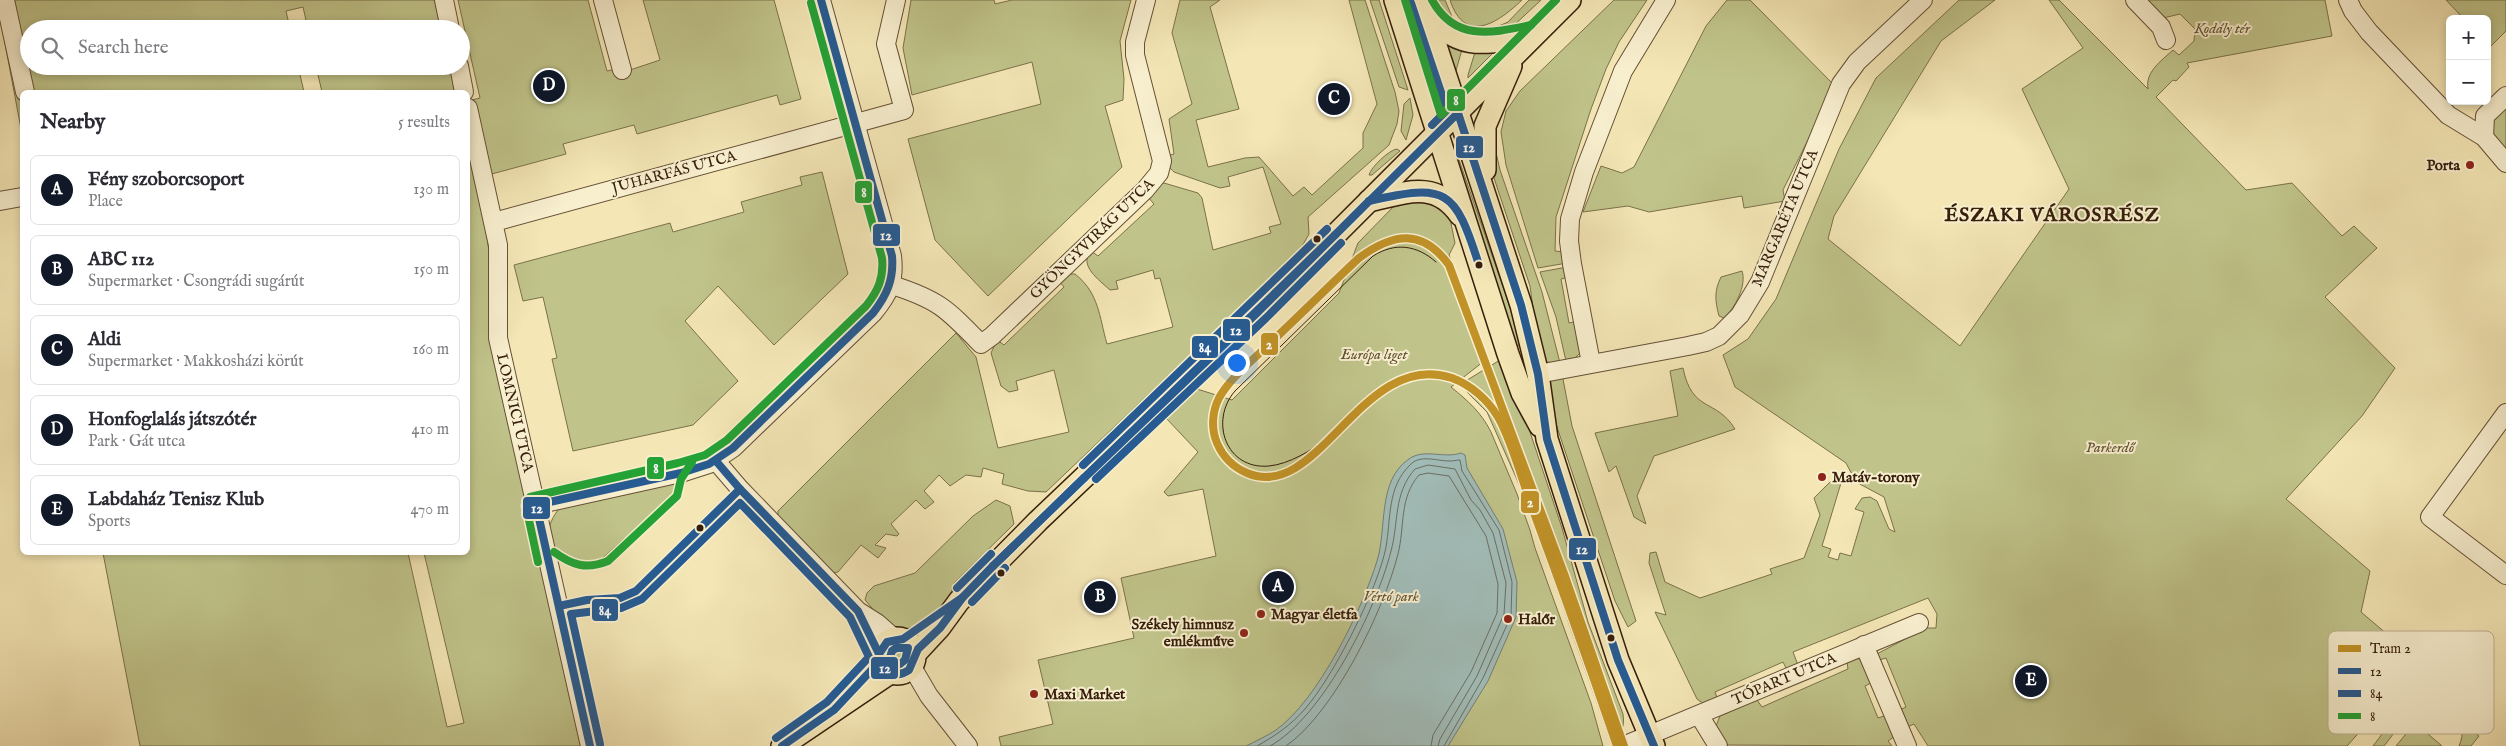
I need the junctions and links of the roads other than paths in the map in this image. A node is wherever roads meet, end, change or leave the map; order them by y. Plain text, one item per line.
1 (5, 0) edge
2 (444, 0) edge
3 (603, 0) edge
4 (821, 0) edge
5 (896, 0) edge
6 (1146, 0) edge
7 (1395, 0) edge
8 (1570, 0) edge
9 (1666, 0) edge
10 (1923, 0) edge
11 (2135, 0) edge
12 (2348, 0) edge
13 (1421, 2) edge
14 (448, 20) edge
15 (2166, 40) dead end
16 (1526, 43) junction
17 (20, 69) edge
18 (622, 70) dead end
19 (21, 75) edge
20 (460, 75) edge
21 (25, 90) edge
22 (464, 90) edge
23 (2506, 96) edge
24 (1458, 113) junction
25 (470, 117) edge
26 (855, 122) junction
27 (1436, 134) junction
28 (2484, 137) junction
29 (2506, 163) edge
30 (20, 198) edge
31 (0, 201) edge
32 (1369, 202) junction
33 (1489, 207) junction
34 (494, 222) junction
35 (1465, 224) junction
36 (892, 285) junction
37 (1510, 360) junction
38 (1591, 363) junction
39 (1538, 374) junction
40 (1522, 393) junction
41 (2506, 413) edge
42 (1547, 439) junction
43 (716, 461) junction
44 (536, 505) junction
45 (2506, 575) edge
46 (1919, 623) dead end
47 (1864, 645) junction
48 (897, 657) junction
49 (1699, 715) junction
50 (1652, 741) edge
51 (590, 746) edge
52 (782, 746) edge
53 (968, 746) edge
54 (1622, 746) edge
55 (1718, 746) edge
56 (1907, 746) edge

1 - 17 street
2 - 14 street
3 - 18 street
4 - 26 street
5 - 26 street, JUHARFÁS UTCA
6 - 36 street, GYÖNGYVIRÁG UTCA
7 - 27 main road
8 - 16 main road
9 - 38 street
10 - 38 street, MARGARÉTA UTCA
11 - 15 street
12 - 28 street
13 - 16 main road
13 - 24 main road
16 - 24 main road
16 - 33 main road
19 - 21 street
20 - 22 street
23 - 28 street
24 - 27 main road
24 - 33 main road
25 - 34 street, LOMNICI UTCA
26 - 34 street, JUHARFÁS UTCA
26 - 36 street
27 - 32 main road
27 - 35 main road
28 - 29 street
30 - 31 street
32 - 35 main road
32 - 48 main road
33 - 39 main road
34 - 44 street, LOMNICI UTCA
35 - 37 main road
36 - 43 street
37 - 39 main road
37 - 40 main road
38 - 39 street, MARGARÉTA UTCA
39 - 40 main road
39 - 42 main road
40 - 42 main road
41 - 45 street
42 - 50 main road
43 - 44 street
43 - 48 street
44 - 51 street, LOMNICI UTCA
46 - 47 street, TÓPART UTCA
47 - 49 street, TÓPART UTCA
47 - 56 street
48 - 52 main road
48 - 53 street
49 - 50 street, TÓPART UTCA
49 - 55 street
50 - 54 street, TÓPART UTCA

